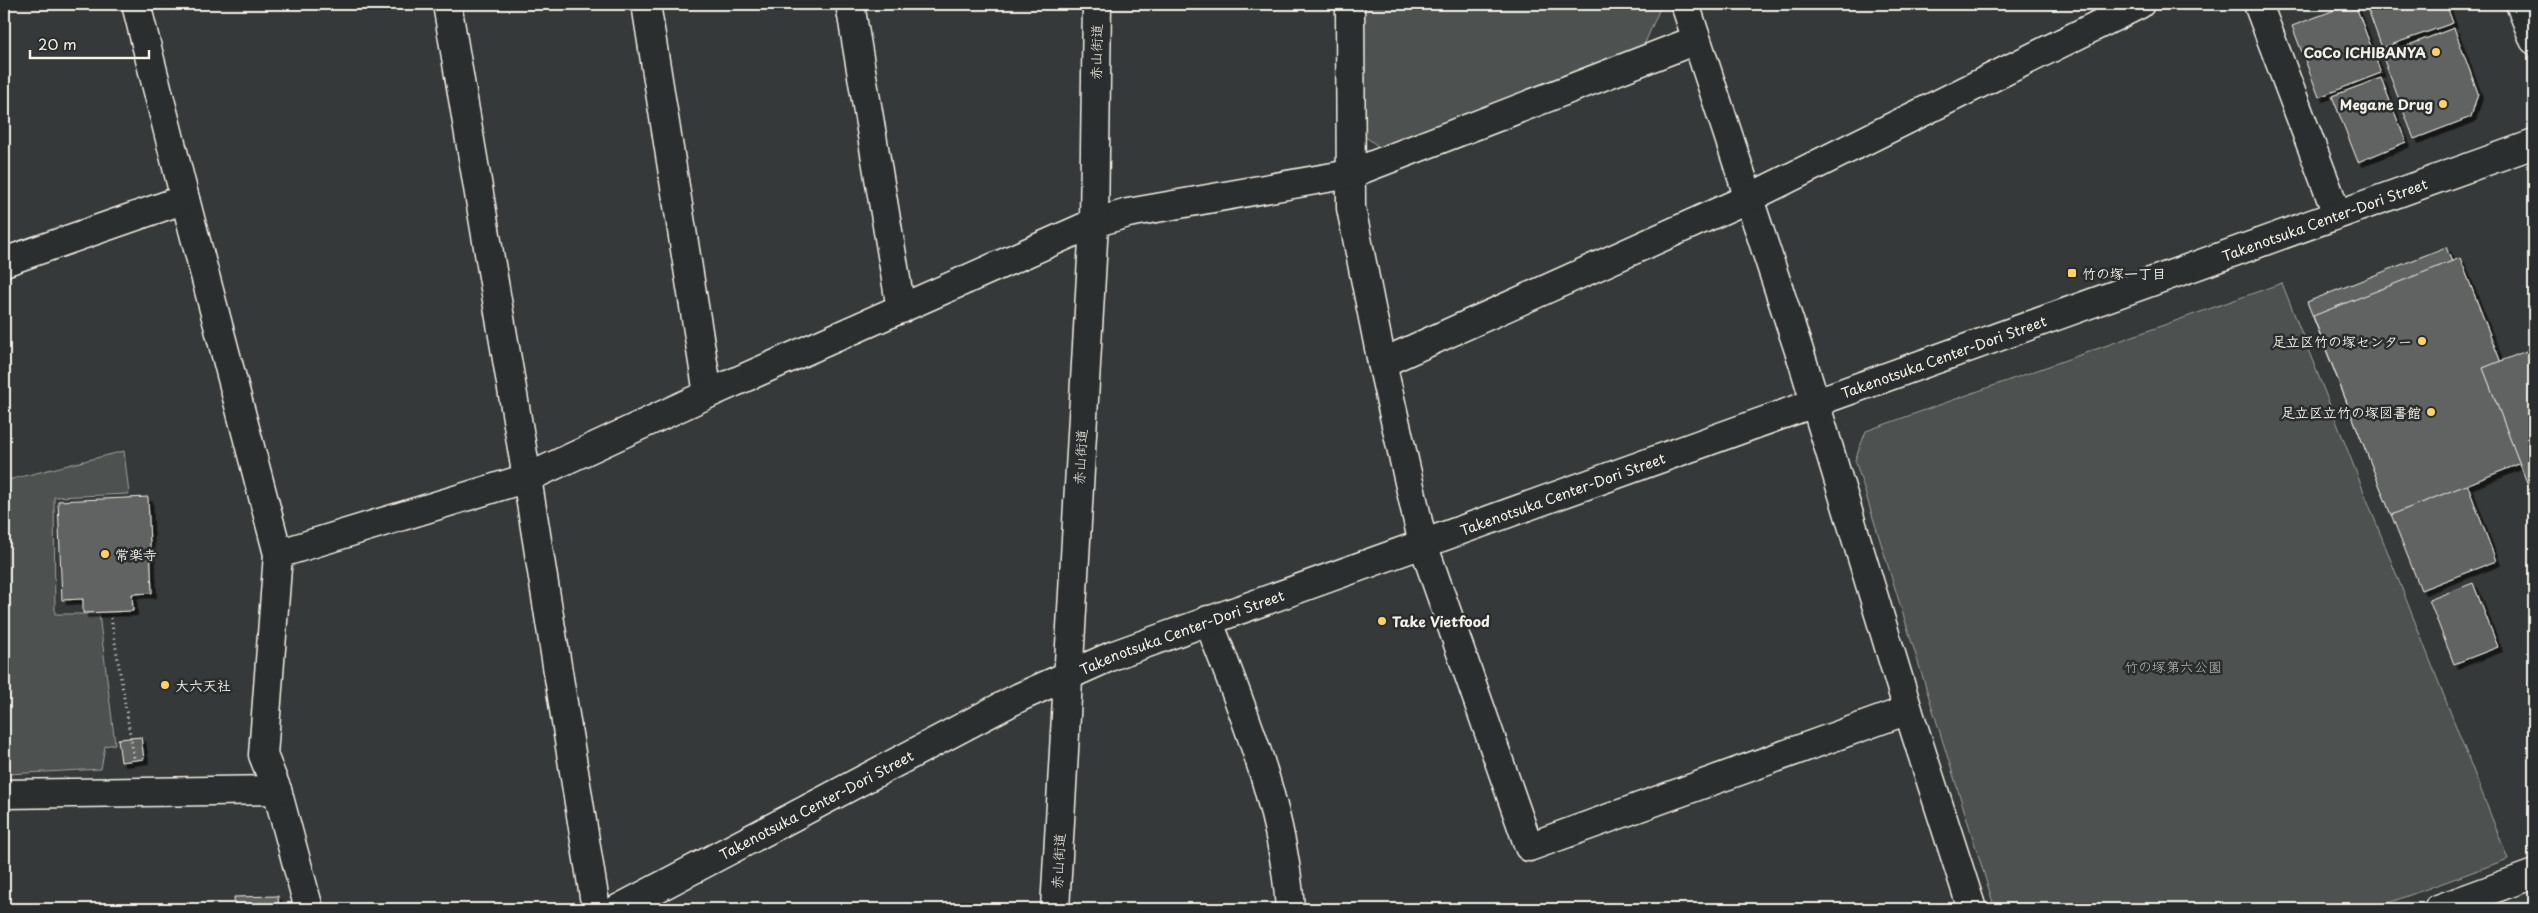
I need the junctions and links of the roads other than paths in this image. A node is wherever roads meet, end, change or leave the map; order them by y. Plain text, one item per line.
1 (136, 4) edge
2 (447, 4) edge
3 (646, 4) edge
4 (850, 4) edge
5 (1097, 4) edge
6 (1350, 4) edge
7 (1684, 4) edge
8 (2140, 4) edge
9 (2258, 4) edge
10 (2520, 4) edge
11 (1696, 40) junction
12 (2534, 40) edge
13 (2534, 144) edge
14 (1350, 174) junction
15 (1750, 198) junction
16 (184, 199) junction
17 (2337, 214) junction
18 (1094, 223) junction
19 (4, 262) edge
20 (901, 309) junction
21 (1382, 363) junction
22 (708, 394) junction
23 (1816, 404) junction
24 (528, 478) junction
25 (1423, 544) junction
26 (278, 554) junction
27 (1208, 620) junction
28 (1068, 675) junction
29 (1908, 710) junction
30 (277, 790) junction
31 (4, 794) edge
32 (2534, 874) edge
33 (2484, 902) edge
34 (309, 909) edge
35 (596, 909) edge
36 (618, 909) edge
37 (1055, 909) edge
38 (1290, 909) edge
39 (1972, 909) edge
40 (2438, 909) edge

1 - 16 street
2 - 24 street
3 - 22 street
4 - 20 street
5 - 18 street, 赤山街道
6 - 14 street
7 - 11 street
8 - 15 street
9 - 17 street
10 - 12 street
11 - 14 street
11 - 15 street
13 - 17 street, Takenotsuka Center-Dori Street
14 - 18 street
14 - 21 street
15 - 21 street
15 - 23 street
16 - 19 street
16 - 26 street
17 - 23 street, Takenotsuka Center-Dori Street
18 - 20 street
18 - 28 street, 赤山街道
20 - 22 street
21 - 25 street
22 - 24 street
23 - 25 street, Takenotsuka Center-Dori Street
23 - 29 street
24 - 26 street
24 - 35 street
25 - 27 street, Takenotsuka Center-Dori Street
25 - 29 street
26 - 30 street
27 - 28 street, Takenotsuka Center-Dori Street
27 - 38 street
28 - 36 street, Takenotsuka Center-Dori Street
28 - 37 street, 赤山街道
29 - 39 street
30 - 31 street
30 - 34 street
32 - 33 street
33 - 40 street

